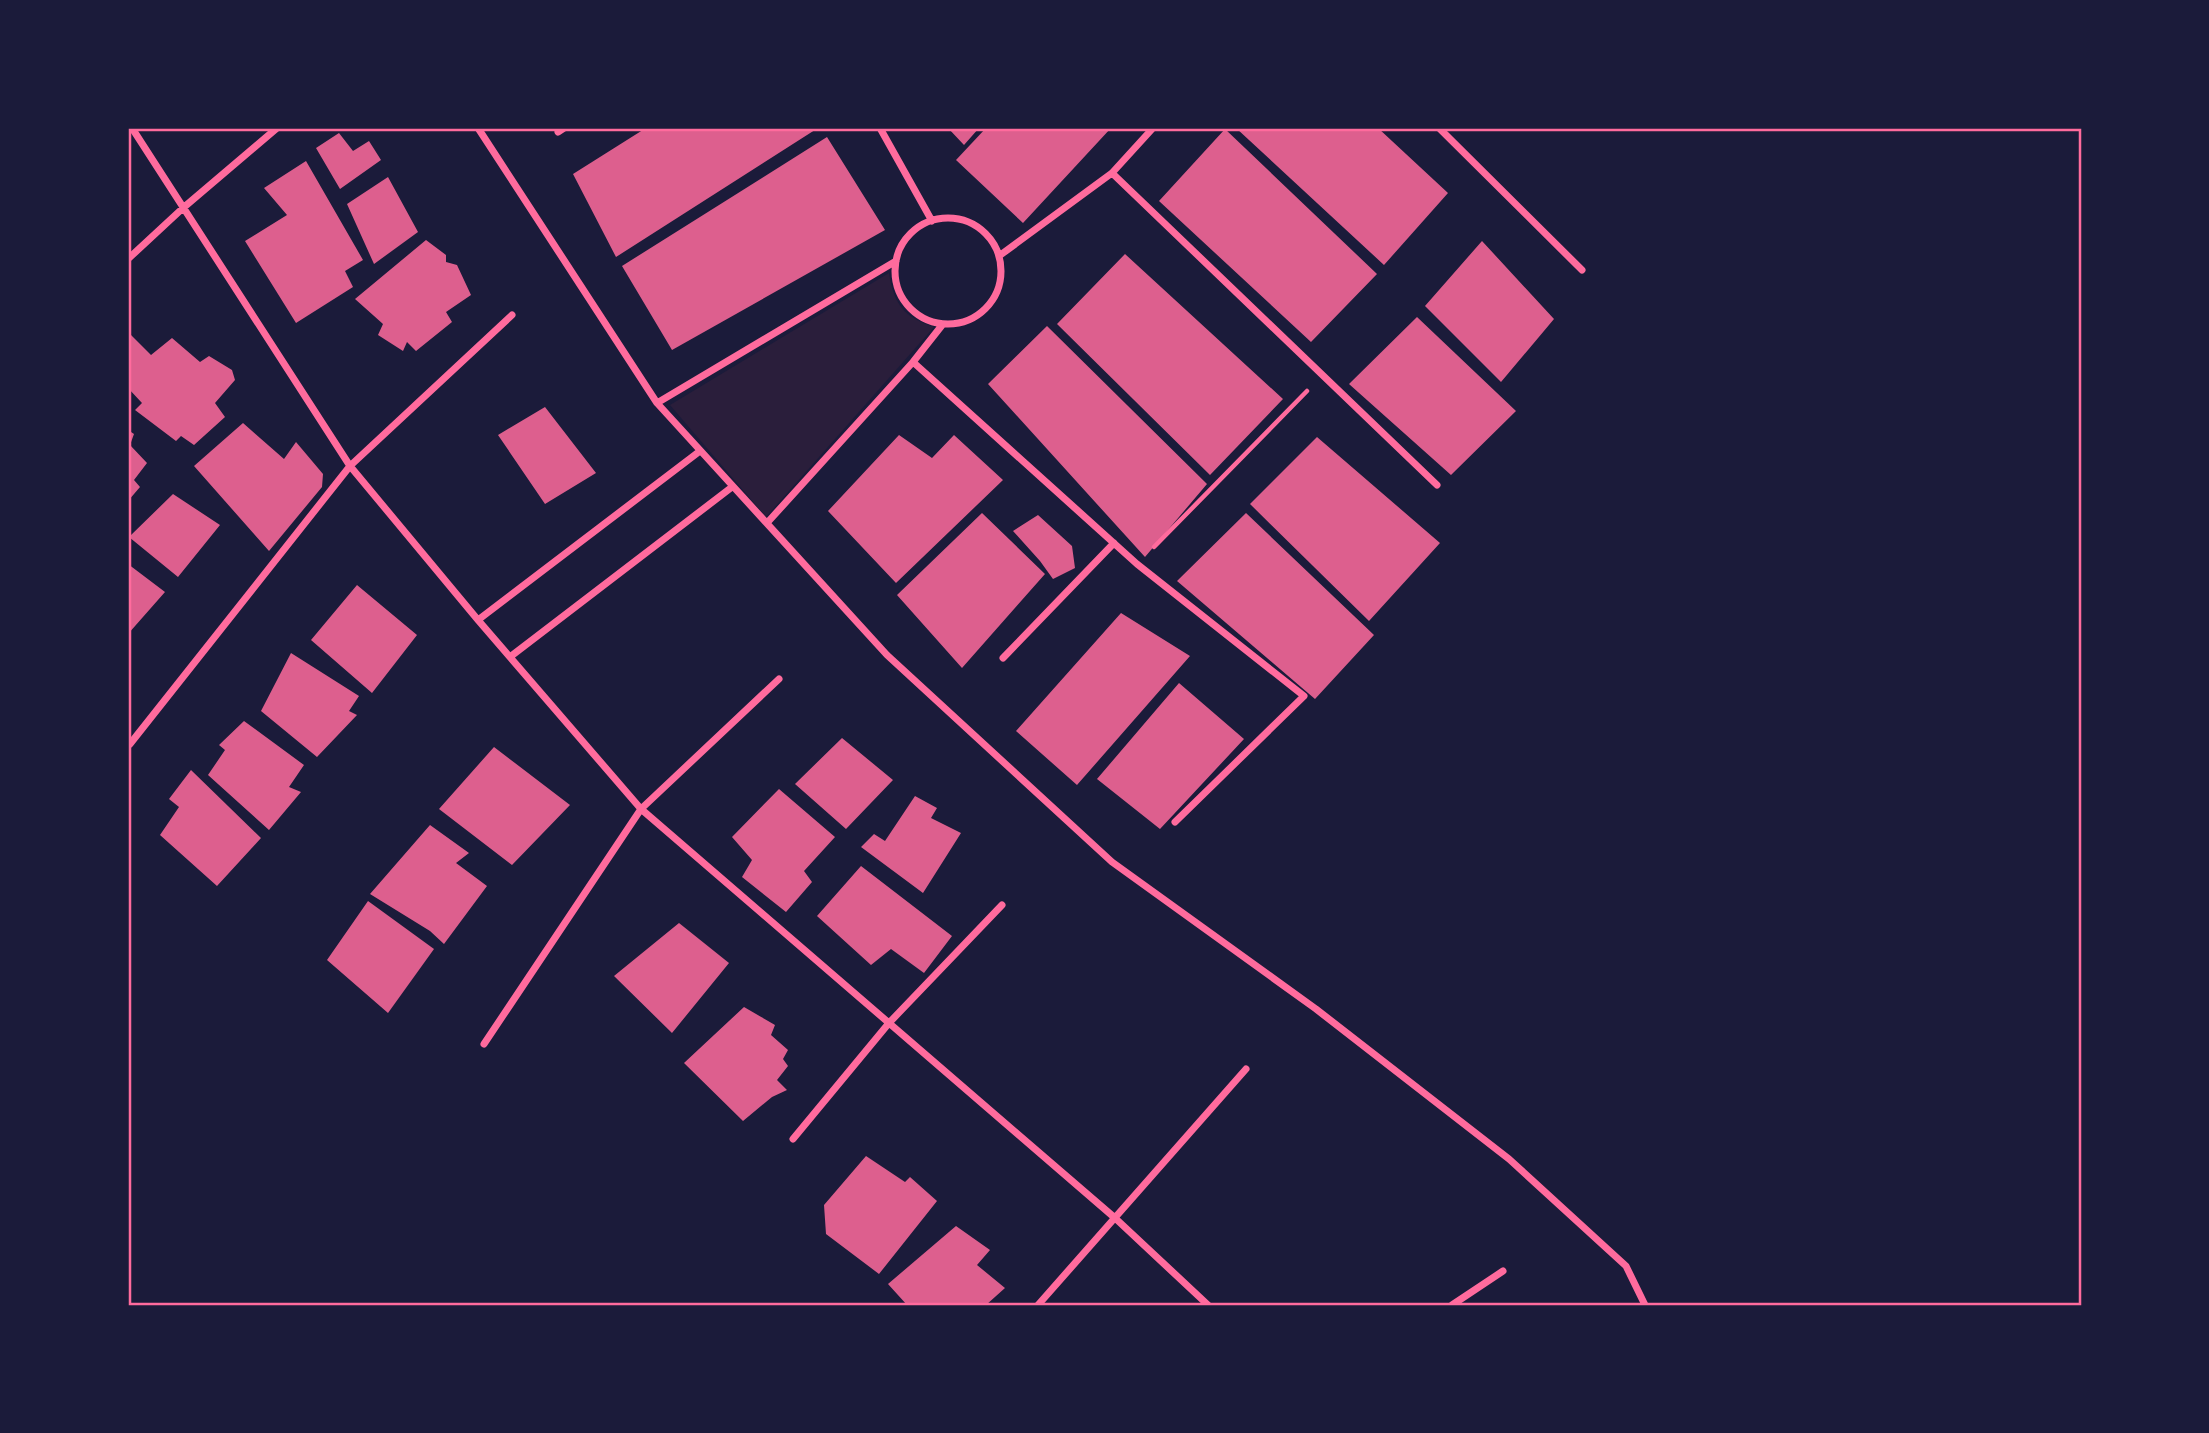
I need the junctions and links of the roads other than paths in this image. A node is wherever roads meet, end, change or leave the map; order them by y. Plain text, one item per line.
1 (132, 128) edge
2 (277, 128) edge
3 (478, 128) edge
4 (880, 128) edge
5 (1153, 128) edge
6 (1438, 128) edge
7 (1112, 173) junction
8 (183, 208) junction
9 (932, 221) junction
10 (999, 256) junction
11 (128, 260) edge
12 (897, 261) junction
13 (1582, 270) dead end
14 (512, 314) dead end
15 (943, 324) junction
16 (913, 362) junction
17 (657, 403) junction
18 (700, 451) junction
19 (350, 466) junction
20 (1437, 485) dead end
21 (732, 487) junction
22 (767, 523) junction
23 (1114, 543) junction
24 (478, 620) junction
25 (510, 657) junction
26 (1003, 658) dead end
27 (779, 679) dead end
28 (130, 744) dead end
29 (640, 809) junction
30 (1174, 822) dead end
31 (1002, 905) dead end
32 (889, 1023) junction
33 (484, 1044) dead end
34 (1246, 1069) dead end
35 (793, 1139) dead end
36 (1115, 1218) junction
37 (1503, 1271) dead end
38 (1038, 1305) edge
39 (1208, 1305) edge
40 (1452, 1305) edge
41 (1645, 1305) edge

1 - 8 street
2 - 8 street
3 - 17 street
4 - 9 street
5 - 7 street
6 - 13 street
7 - 10 street
7 - 20 street
8 - 11 street
8 - 19 street
9 - 10 street
9 - 12 street
10 - 15 street
12 - 15 street
12 - 17 street
14 - 19 street
15 - 16 street
16 - 22 street
16 - 23 street
17 - 18 street
18 - 21 street
18 - 24 street
19 - 24 street
19 - 28 street
21 - 22 street
21 - 25 street
22 - 41 street
23 - 26 street
23 - 30 street
24 - 25 street
25 - 29 street
27 - 29 street
29 - 32 street
29 - 33 street
31 - 32 street
32 - 35 street
32 - 36 street
34 - 36 street
36 - 38 street
36 - 39 street
37 - 40 street

